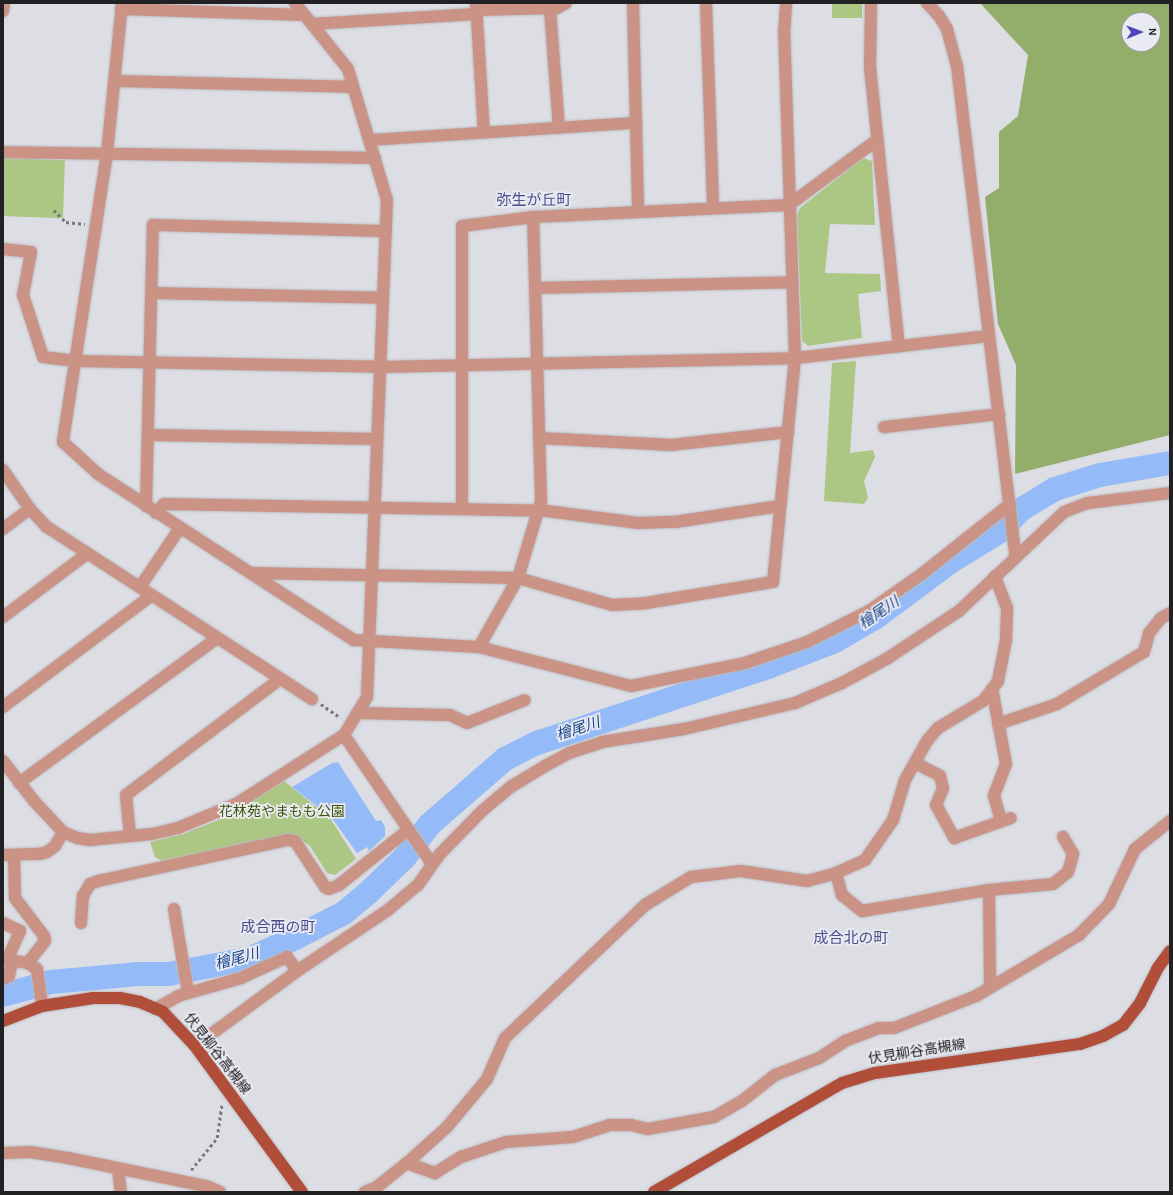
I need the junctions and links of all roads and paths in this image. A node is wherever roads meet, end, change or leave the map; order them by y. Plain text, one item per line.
1 (4, 3) edge
2 (295, 3) edge
3 (566, 3) edge
4 (633, 3) edge
5 (706, 3) edge
6 (786, 3) edge
7 (871, 3) edge
8 (927, 3) edge
9 (122, 6) edge
10 (476, 9) edge
11 (550, 9) junction
12 (3, 11) edge
13 (308, 20) junction
14 (114, 81) junction
15 (353, 87) junction
16 (636, 123) junction
17 (559, 128) junction
18 (484, 132) junction
19 (370, 140) junction
20 (877, 140) junction
21 (3, 152) edge
22 (107, 153) junction
23 (375, 158) junction
24 (789, 205) junction
25 (713, 208) junction
26 (54, 210) dead end
27 (638, 211) junction
28 (533, 217) junction
29 (97, 225) junction
30 (386, 230) junction
31 (3, 249) edge
32 (792, 282) junction
33 (535, 288) junction
34 (152, 293) junction
35 (383, 298) junction
36 (987, 336) junction
37 (899, 346) junction
38 (795, 358) junction
39 (76, 361) junction
40 (150, 362) junction
41 (462, 365) junction
42 (537, 365) junction
43 (380, 367) junction
44 (999, 414) junction
45 (884, 427) dead end
46 (788, 432) junction
47 (148, 435) junction
48 (539, 438) junction
49 (377, 439) junction
50 (3, 470) edge
51 (1170, 493) edge
52 (1010, 504) junction
53 (780, 506) junction
54 (375, 508) junction
55 (30, 509) junction
56 (462, 509) junction
57 (151, 510) junction
58 (539, 511) junction
59 (180, 528) junction
60 (3, 529) edge
61 (88, 553) junction
62 (1015, 556) junction
63 (251, 573) junction
64 (372, 574) junction
65 (995, 576) junction
66 (518, 578) junction
67 (140, 587) junction
68 (152, 595) junction
69 (1170, 612) edge
70 (3, 617) edge
71 (216, 638) junction
72 (369, 643) junction
73 (479, 647) junction
74 (280, 679) junction
75 (992, 688) junction
76 (312, 699) joint
77 (525, 700) dead end
78 (3, 706) edge
79 (357, 713) junction
80 (998, 724) junction
81 (344, 735) junction
82 (3, 761) edge
83 (915, 763) junction
84 (19, 783) junction
85 (1170, 821) edge
86 (409, 831) junction
87 (63, 832) junction
88 (130, 836) junction
89 (1063, 837) dead end
90 (9, 855) edge
91 (430, 861) junction
92 (836, 873) junction
93 (989, 890) junction
94 (174, 909) dead end
95 (3, 923) edge
96 (81, 923) dead end
97 (1170, 951) edge
98 (7, 960) edge
99 (28, 963) junction
100 (297, 971) junction
101 (3, 979) edge
102 (187, 987) junction
103 (990, 988) junction
104 (42, 1002) junction
105 (156, 1009) junction
106 (3, 1021) edge
107 (194, 1046) junction
108 (223, 1085) junction
109 (3, 1153) edge
110 (408, 1163) junction
111 (118, 1169) junction
112 (181, 1182) junction
113 (121, 1192) edge
114 (220, 1192) edge
115 (302, 1192) edge
116 (366, 1192) edge
117 (654, 1192) edge

1 - 12 street
2 - 13 street
3 - 11 street
4 - 16 street
5 - 25 street
6 - 24 street
7 - 20 street
8 - 36 street
9 - 13 street
9 - 14 street
10 - 11 street
10 - 13 street
10 - 18 street
11 - 17 street
13 - 15 street
14 - 15 street
14 - 22 street
15 - 19 street
16 - 17 street
16 - 27 street
17 - 18 street
18 - 19 street
19 - 23 street
20 - 24 street
20 - 37 street
21 - 22 street
22 - 23 street
22 - 29 street
23 - 30 street
24 - 25 street
24 - 32 street
25 - 27 street
26 - 29 path
27 - 28 street
28 - 33 street
28 - 41 street
29 - 39 street
30 - 34 street
30 - 35 street
31 - 39 street
32 - 33 street
32 - 38 street
33 - 42 street
34 - 35 street
34 - 40 street
35 - 43 street
36 - 37 street
36 - 44 street
37 - 38 street
38 - 42 street
38 - 46 street
39 - 40 street
39 - 57 street
40 - 43 street
40 - 47 street
41 - 42 street
41 - 43 street
41 - 56 street
42 - 48 street
43 - 49 street
44 - 45 street
44 - 52 street
46 - 48 street
46 - 53 street
47 - 49 street
47 - 57 street
48 - 58 street
49 - 54 street
50 - 55 street
51 - 62 street
52 - 62 street
52 - 73 street
53 - 58 street
53 - 66 street
54 - 56 street
54 - 57 street
54 - 64 street
55 - 60 street
55 - 61 street
56 - 58 street
57 - 59 street
58 - 66 street
59 - 63 street
59 - 67 street
61 - 67 street
61 - 70 street
62 - 65 street
63 - 64 street
63 - 72 street
64 - 66 street
64 - 72 street
65 - 75 street
65 - 91 street
66 - 73 street
67 - 68 street
68 - 71 street
68 - 78 street
69 - 80 street
71 - 74 street
71 - 84 street
72 - 73 street
72 - 79 street
74 - 76 street
74 - 88 street
75 - 80 street
75 - 83 street
76 - 81 path
77 - 79 street
79 - 81 street
80 - 83 street
81 - 86 street
81 - 88 street
82 - 84 street
83 - 92 street
84 - 87 street
85 - 103 street
86 - 91 street
86 - 96 street
87 - 88 street
87 - 90 street
89 - 93 street
90 - 99 street
91 - 100 street
92 - 93 street
92 - 110 street
93 - 103 street
94 - 102 street
95 - 98 street
97 - 117 main road, 伏見柳谷高槻線
98 - 99 street
98 - 101 street
99 - 104 street
100 - 102 street
100 - 107 street
102 - 105 street
103 - 110 street
104 - 105 main road, 伏見柳谷高槻線
104 - 106 main road, 伏見柳谷高槻線
105 - 107 main road, 伏見柳谷高槻線
107 - 108 main road, 伏見柳谷高槻線
108 - 112 path
108 - 115 main road, 伏見柳谷高槻線
109 - 111 street
110 - 116 street
111 - 112 street
111 - 113 street
112 - 114 street

